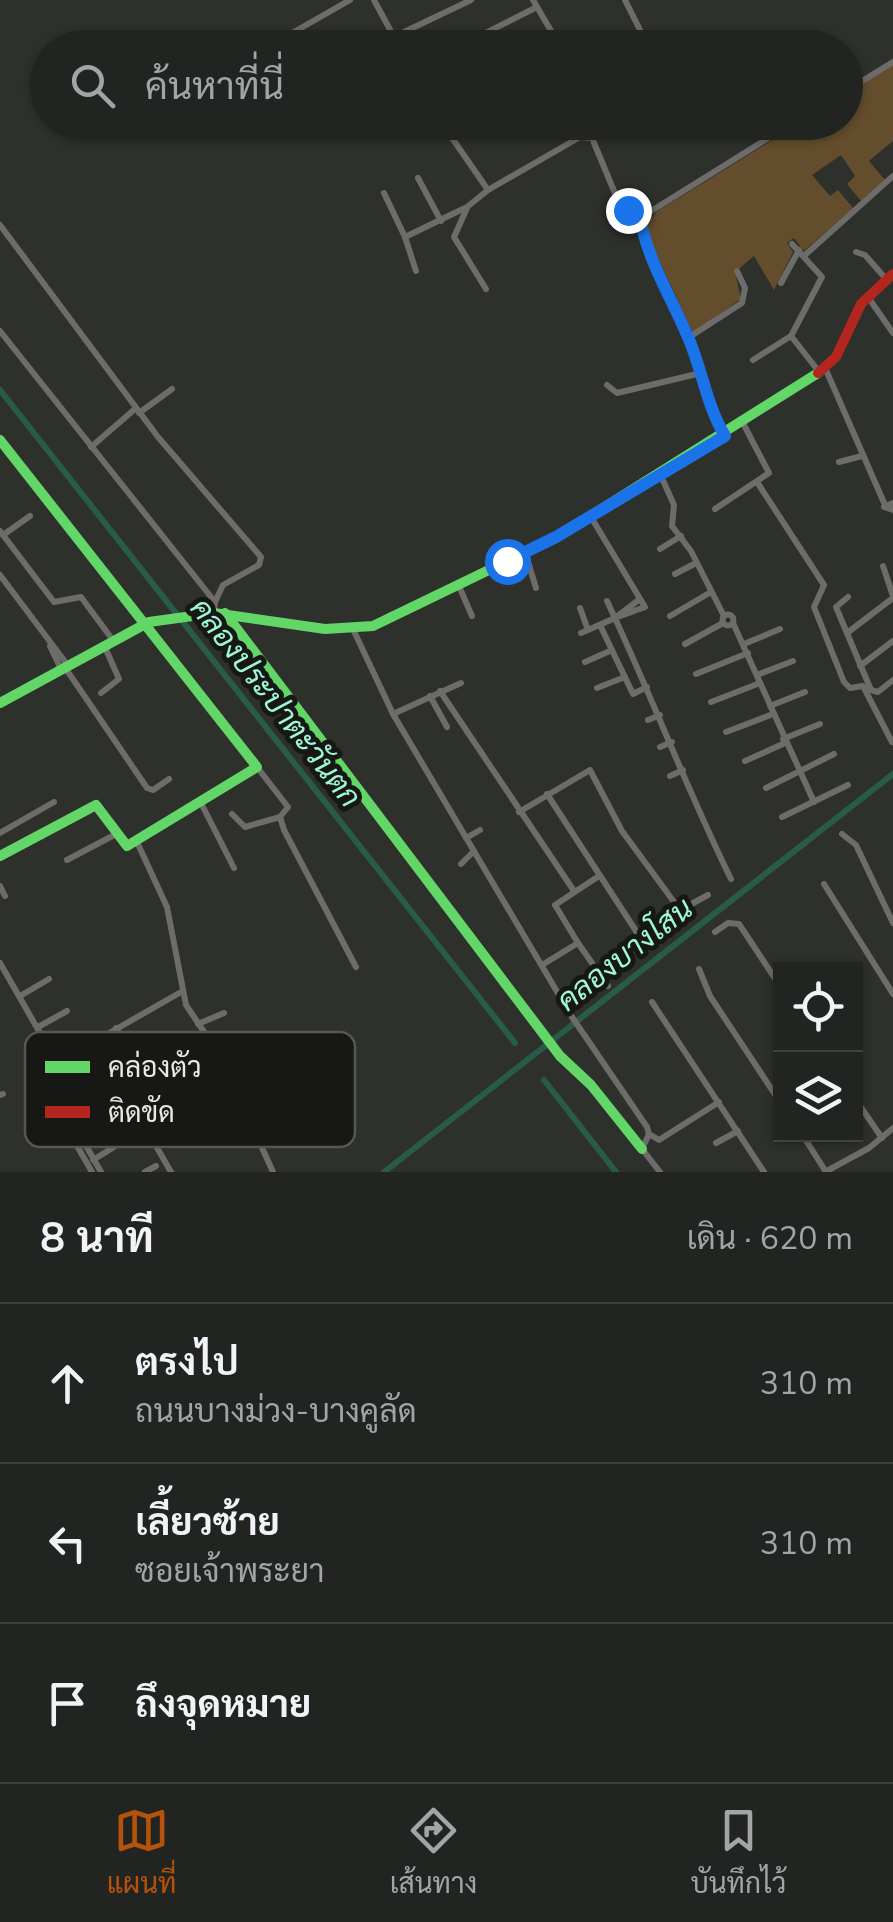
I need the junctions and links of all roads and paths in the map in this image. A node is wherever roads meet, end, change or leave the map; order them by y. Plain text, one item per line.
1 (350, 0) edge
2 (374, 0) edge
3 (471, 0) edge
4 (625, 0) edge
5 (535, 4) edge
6 (298, 30) edge
7 (390, 30) edge
8 (408, 30) edge
9 (488, 30) edge
10 (551, 30) edge
11 (640, 30) edge
12 (893, 62) edge
13 (863, 81) edge
14 (453, 140) edge
15 (581, 140) edge
16 (590, 140) edge
17 (765, 140) edge
18 (893, 176) edge
19 (418, 178) dead end
20 (488, 190) junction
21 (384, 193) dead end
22 (467, 207) junction
23 (640, 218) junction
24 (441, 221) junction
25 (0, 224) edge
26 (404, 238) junction
27 (792, 244) dead end
28 (856, 252) dead end
29 (802, 253) junction
30 (416, 271) dead end
31 (737, 272) dead end
32 (890, 277) edge
33 (781, 283) dead end
34 (486, 290) dead end
35 (868, 298) junction
36 (0, 331) edge
37 (893, 332) edge
38 (791, 336) junction
39 (688, 338) junction
40 (753, 360) dead end
41 (700, 372) junction
42 (824, 372) junction
43 (607, 385) dead end
44 (172, 390) dead end
45 (137, 411) junction
46 (744, 426) junction
47 (725, 436) junction
48 (0, 440) edge
49 (92, 448) junction
50 (862, 456) junction
51 (840, 462) dead end
52 (661, 476) junction
53 (757, 482) junction
54 (890, 506) edge
55 (715, 508) dead end
56 (30, 516) dead end
57 (591, 517) junction
58 (2, 533) edge
59 (682, 538) junction
60 (660, 549) dead end
61 (525, 552) junction
62 (697, 563) junction
63 (883, 566) dead end
64 (675, 574) dead end
65 (0, 575) edge
66 (458, 583) junction
67 (536, 588) dead end
68 (712, 592) junction
69 (848, 597) dead end
70 (893, 597) edge
71 (607, 601) dead end
72 (580, 608) dead end
73 (215, 610) junction
74 (472, 616) dead end
75 (670, 616) dead end
76 (615, 618) junction
77 (727, 620) junction
78 (147, 623) junction
79 (600, 625) junction
80 (780, 629) dead end
81 (353, 630) junction
82 (847, 633) junction
83 (893, 641) edge
84 (108, 642) junction
85 (685, 644) dead end
86 (744, 644) junction
87 (612, 650) junction
88 (748, 653) junction
89 (792, 660) dead end
90 (585, 662) dead end
91 (63, 665) junction
92 (860, 666) junction
93 (696, 674) dead end
94 (625, 677) junction
95 (759, 679) junction
96 (893, 680) edge
97 (461, 683) dead end
98 (647, 687) junction
99 (598, 688) dead end
100 (440, 691) junction
101 (805, 692) dead end
102 (101, 693) dead end
103 (430, 696) junction
104 (0, 702) edge
105 (712, 702) dead end
106 (771, 710) junction
107 (393, 714) junction
108 (660, 715) junction
109 (648, 720) dead end
110 (820, 724) dead end
111 (447, 726) dead end
112 (726, 732) dead end
113 (784, 741) junction
114 (672, 742) junction
115 (892, 742) edge
116 (660, 747) dead end
117 (834, 754) dead end
118 (745, 761) dead end
119 (257, 767) junction
120 (683, 770) junction
121 (799, 772) junction
122 (670, 776) dead end
123 (170, 779) dead end
124 (848, 785) dead end
125 (766, 788) dead end
126 (548, 794) junction
127 (54, 802) dead end
128 (814, 802) junction
129 (201, 803) junction
130 (519, 812) junction
131 (232, 814) dead end
132 (280, 817) junction
133 (782, 817) dead end
134 (480, 830) dead end
135 (0, 832) edge
136 (118, 833) junction
137 (842, 834) dead end
138 (466, 838) junction
139 (137, 842) junction
140 (474, 851) junction
141 (0, 856) edge
142 (67, 860) dead end
143 (460, 864) dead end
144 (234, 868) dead end
145 (599, 876) junction
146 (731, 880) dead end
147 (824, 884) dead end
148 (0, 886) edge
149 (574, 890) junction
150 (708, 895) dead end
151 (6, 896) dead end
152 (893, 923) edge
153 (715, 932) dead end
154 (638, 934) dead end
155 (578, 944) junction
156 (0, 962) edge
157 (542, 965) junction
158 (356, 967) dead end
159 (700, 970) dead end
160 (773, 975) edge
161 (49, 979) dead end
162 (608, 986) dead end
163 (181, 992) junction
164 (893, 994) edge
165 (20, 996) junction
166 (652, 1002) dead end
167 (67, 1011) dead end
168 (224, 1012) dead end
169 (198, 1024) junction
170 (38, 1027) junction
171 (116, 1028) junction
172 (40, 1032) edge
173 (109, 1032) edge
174 (118, 1032) edge
175 (204, 1032) edge
176 (773, 1091) edge
177 (719, 1102) junction
178 (863, 1110) edge
179 (893, 1128) edge
180 (738, 1131) junction
181 (649, 1134) junction
182 (882, 1138) junction
183 (807, 1142) edge
184 (716, 1143) dead end
185 (78, 1147) edge
186 (86, 1147) edge
187 (114, 1147) edge
188 (157, 1147) edge
189 (262, 1147) edge
190 (642, 1148) junction
191 (94, 1160) junction
192 (156, 1166) dead end
193 (92, 1172) edge
194 (101, 1172) edge
195 (145, 1172) edge
196 (172, 1172) edge
197 (274, 1172) edge
198 (660, 1172) edge
199 (764, 1172) edge
200 (826, 1172) edge

1 - 6 street
2 - 7 street
3 - 8 street
4 - 11 street
5 - 9 street
5 - 10 street
12 - 13 street
14 - 20 street
15 - 20 street
16 - 23 street
17 - 23 street
18 - 29 street
19 - 24 street
20 - 22 street
21 - 26 street
22 - 24 street
22 - 34 street
23 - 39 street
24 - 26 street
25 - 45 street
26 - 30 street
27 - 29 street
28 - 32 street
29 - 33 street
29 - 38 street
31 - 39 street
32 - 35 street
35 - 37 street
35 - 42 street
36 - 49 street
38 - 40 street
38 - 42 street
39 - 41 street
41 - 43 street
41 - 47 street
42 - 46 street
42 - 50 street
44 - 45 street
45 - 49 street
45 - 73 street
46 - 47 street
46 - 53 street
47 - 52 street
48 - 78 street
49 - 73 street
50 - 51 street
50 - 54 street
52 - 57 street
52 - 59 street
53 - 55 street
53 - 115 street
56 - 58 street
57 - 61 street
57 - 76 street
58 - 84 street
59 - 60 street
59 - 62 street
61 - 66 street
61 - 67 street
62 - 64 street
62 - 68 street
63 - 70 street
65 - 91 street
66 - 74 street
66 - 81 street
68 - 75 street
68 - 77 street
69 - 82 street
70 - 82 street
71 - 76 street
72 - 79 street
73 - 78 street
73 - 81 street
73 - 190 street
76 - 79 street
76 - 98 street
77 - 85 street
77 - 86 street
78 - 84 street
78 - 119 street
79 - 87 street
80 - 86 street
81 - 107 street
82 - 92 street
83 - 92 street
84 - 91 street
84 - 102 street
86 - 88 street
87 - 90 street
87 - 94 street
88 - 93 street
88 - 95 street
89 - 95 street
91 - 104 street
91 - 123 street
92 - 96 street
94 - 98 street
94 - 99 street
95 - 105 street
95 - 106 street
97 - 100 street
98 - 108 street
100 - 103 street
100 - 130 street
101 - 106 street
103 - 107 street
103 - 111 street
106 - 112 street
106 - 113 street
107 - 138 street
108 - 109 street
108 - 114 street
110 - 113 street
113 - 118 street
113 - 121 street
114 - 116 street
114 - 120 street
117 - 121 street
119 - 129 street
119 - 132 street
120 - 122 street
120 - 146 street
121 - 125 street
121 - 128 street
124 - 128 street
126 - 130 street
126 - 145 street
126 - 150 street
127 - 135 street
128 - 133 street
129 - 139 street
129 - 144 street
130 - 149 street
131 - 132 street
132 - 158 street
134 - 138 street
136 - 139 street
136 - 141 street
136 - 142 street
137 - 152 street
138 - 140 street
139 - 163 street
140 - 143 street
140 - 157 street
145 - 149 street
145 - 154 street
147 - 164 street
148 - 151 street
149 - 155 street
153 - 160 street
155 - 157 street
155 - 162 street
156 - 165 street
157 - 181 street
159 - 176 street
161 - 165 street
163 - 169 street
163 - 171 street
165 - 170 street
166 - 177 street
167 - 170 street
168 - 169 street
169 - 175 street
170 - 172 street
171 - 173 street
171 - 174 street
177 - 180 street
177 - 181 street
178 - 182 street
179 - 182 street
180 - 184 street
180 - 199 street
181 - 190 street
182 - 200 street
183 - 200 street
185 - 193 street
186 - 191 street
187 - 191 street
188 - 196 street
189 - 197 street
190 - 198 street
191 - 194 street
192 - 195 street

